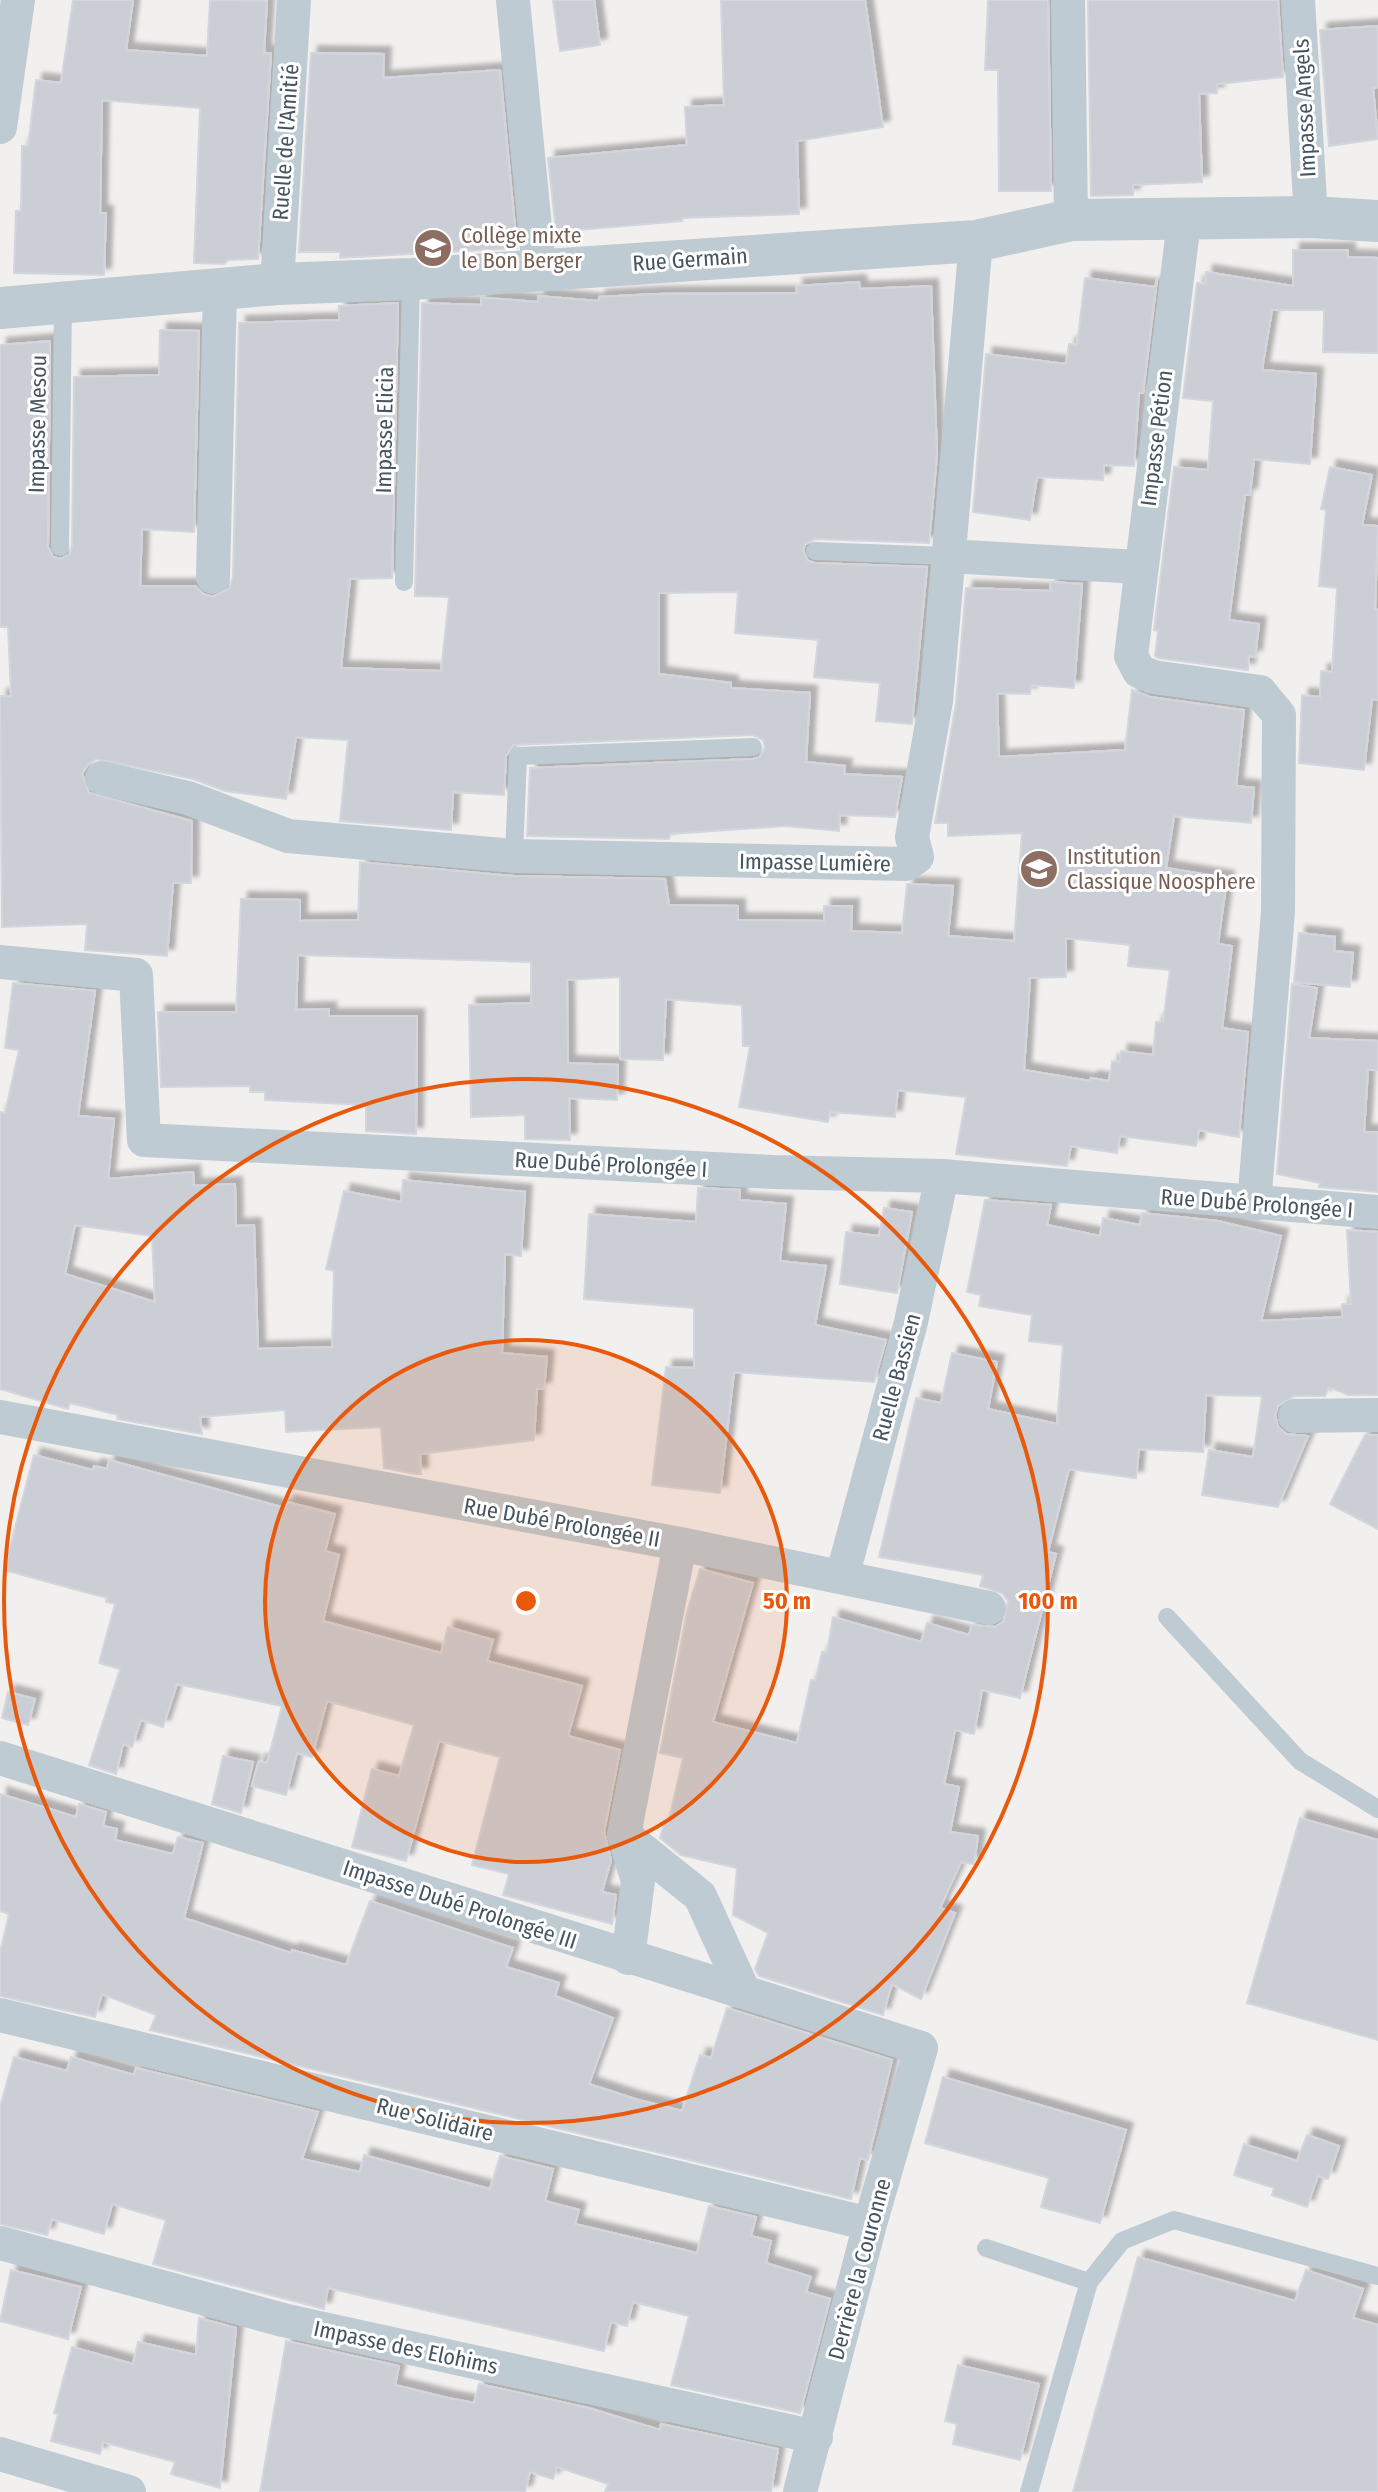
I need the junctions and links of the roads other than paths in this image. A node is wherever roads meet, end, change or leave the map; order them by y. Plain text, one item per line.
1 (18, 0) edge
2 (294, 0) edge
3 (513, 0) edge
4 (1068, 0) edge
5 (1298, 0) edge
6 (2, 86) edge
7 (0, 127) edge
8 (1311, 217) junction
9 (1071, 220) junction
10 (1184, 221) junction
11 (1378, 221) edge
12 (976, 241) junction
13 (539, 269) junction
14 (411, 279) junction
15 (277, 284) junction
16 (220, 289) junction
17 (63, 303) junction
18 (0, 308) edge
19 (60, 547) dead end
20 (815, 551) dead end
21 (948, 556) junction
22 (1139, 567) junction
23 (213, 577) dead end
24 (404, 582) dead end
25 (753, 747) dead end
26 (102, 778) dead end
27 (514, 856) junction
28 (0, 962) edge
29 (942, 1176) junction
30 (1254, 1204) junction
31 (1378, 1212) edge
32 (1378, 1415) edge
33 (1295, 1416) dead end
34 (0, 1417) edge
35 (680, 1544) junction
36 (842, 1577) junction
37 (989, 1608) dead end
38 (1167, 1617) dead end
39 (0, 1758) edge
40 (1378, 1809) edge
41 (624, 1835) junction
42 (628, 1958) junction
43 (744, 1992) junction
44 (0, 2015) edge
45 (921, 2048) joint
46 (870, 2224) junction
47 (0, 2243) edge
48 (986, 2248) dead end
49 (1378, 2276) edge
50 (1089, 2282) junction
51 (816, 2437) junction
52 (18, 2470) edge
53 (129, 2492) edge
54 (800, 2492) edge
55 (1029, 2492) edge

1 - 6 street
2 - 15 street, Ruelle de l'Amitié
3 - 13 street
4 - 9 street
5 - 8 street, Impasse Angels
6 - 7 street
8 - 10 street, Rue Germain
8 - 11 street, Rue Germain
9 - 10 street, Rue Germain
9 - 12 street, Rue Germain
10 - 22 street, Impasse Pétion
12 - 13 street, Rue Germain
12 - 21 street, Impasse Lumière
13 - 14 street, Rue Germain
14 - 15 street, Rue Germain
14 - 24 lane, Impasse Elicia
15 - 16 street, Rue Germain
16 - 17 street, Rue Germain
16 - 23 street
17 - 18 street, Rue Germain
17 - 19 lane, Impasse Mesou
20 - 21 lane
21 - 22 street
21 - 27 street, Impasse Lumière
22 - 30 street, Impasse Pétion
25 - 27 lane
26 - 27 street, Impasse Lumière
28 - 29 street, Rue Dubé Prolongée I
29 - 30 street, Rue Dubé Prolongée I
29 - 36 street, Ruelle Bassien
30 - 31 street, Rue Dubé Prolongée I
32 - 33 street
34 - 35 street, Rue Dubé Prolongée II
35 - 36 street
35 - 41 street, Rue Dubé Prolongée II
36 - 37 street
38 - 40 lane
39 - 42 street, Impasse Dubé Prolongée III
41 - 42 street
41 - 43 street
42 - 43 street, Impasse Dubé Prolongée III
43 - 45 street, Impasse Dubé Prolongée III
44 - 46 street, Rue Solidaire
45 - 46 street, Derrière la Couronne
46 - 51 street, Derrière la Couronne
47 - 51 street, Impasse des Elohims
48 - 50 lane
49 - 50 lane
50 - 55 lane
51 - 54 street, Derrière la Couronne
52 - 53 street

